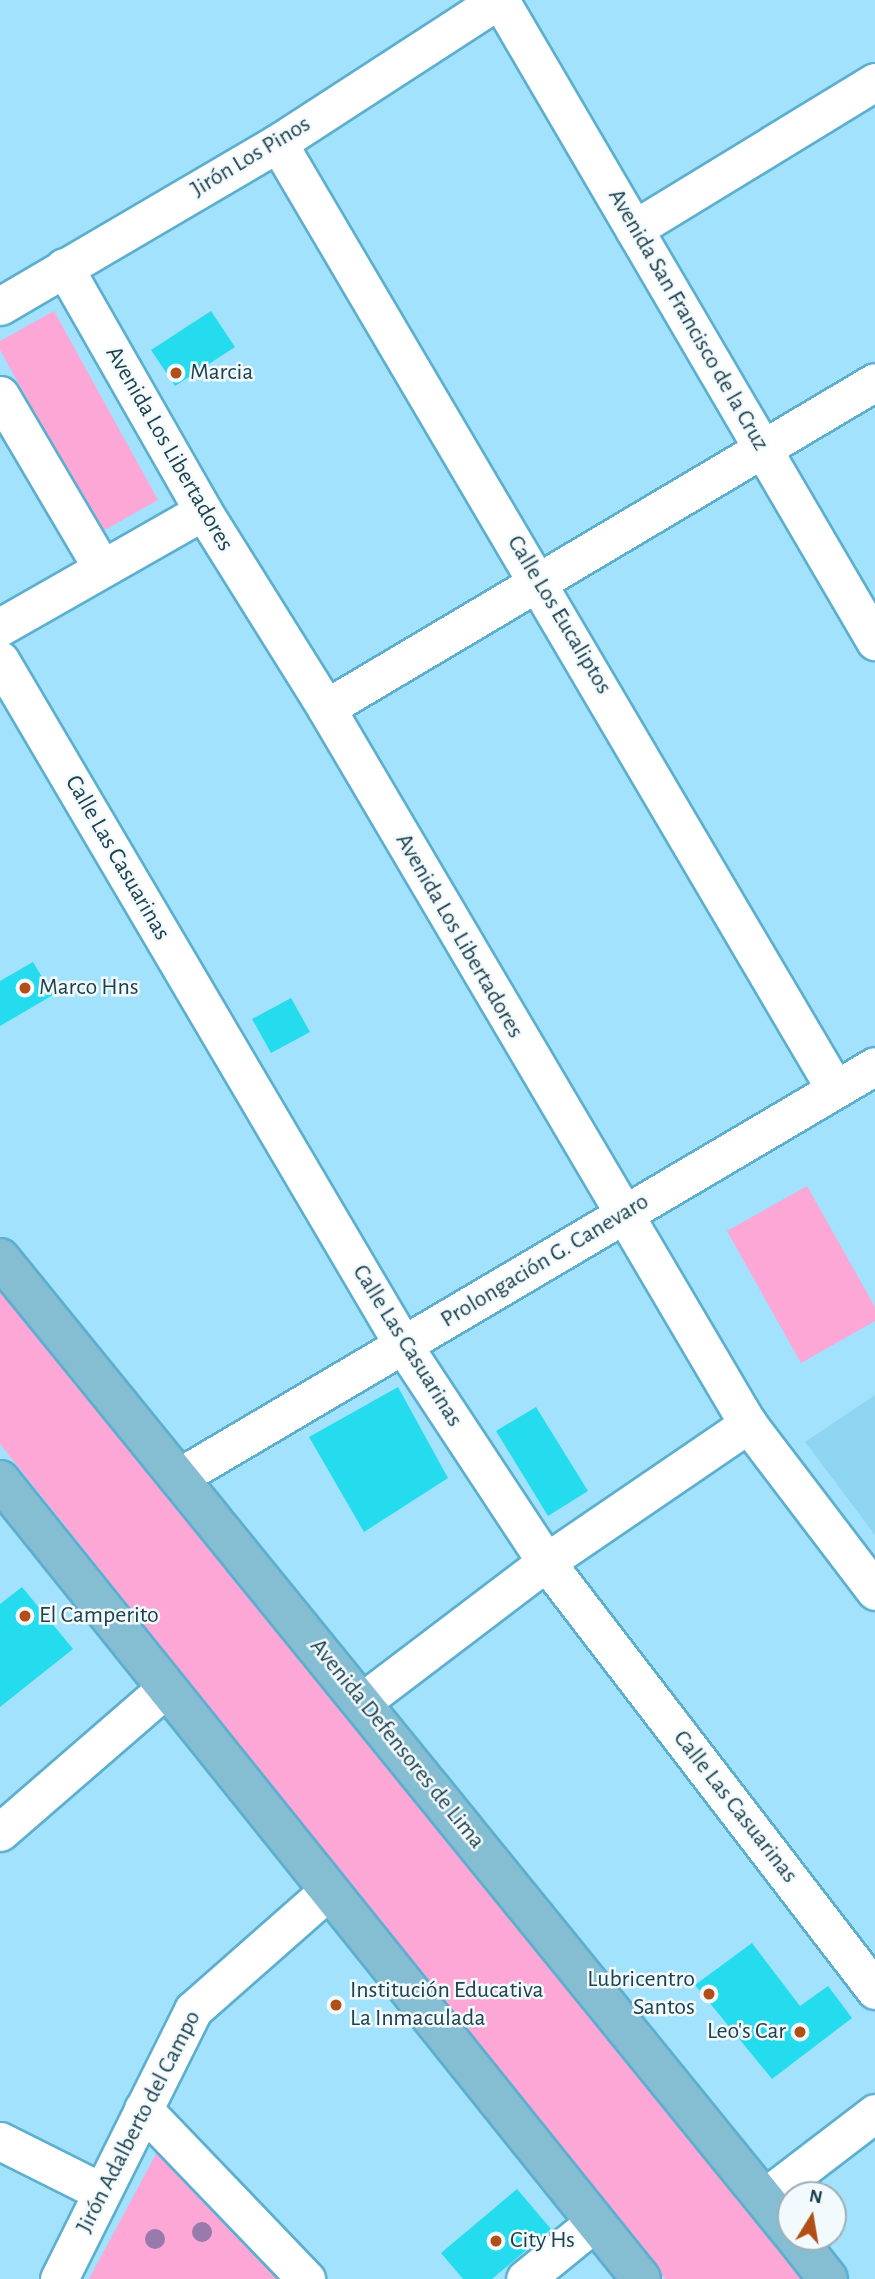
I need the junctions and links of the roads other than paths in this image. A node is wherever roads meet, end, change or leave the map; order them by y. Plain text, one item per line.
1 (499, 0) edge
2 (875, 82) edge
3 (278, 143) junction
4 (634, 229) junction
5 (64, 267) junction
6 (0, 306) edge
7 (875, 382) edge
8 (0, 395) edge
9 (763, 449) junction
10 (203, 511) junction
11 (102, 568) junction
12 (540, 583) junction
13 (0, 627) edge
14 (875, 641) edge
15 (0, 660) edge
16 (326, 708) junction
17 (875, 1066) edge
18 (835, 1089) junction
19 (621, 1216) junction
20 (0, 1258) edge
21 (403, 1345) junction
22 (748, 1424) junction
23 (179, 1477) junction
24 (3, 1490) edge
25 (546, 1562) junction
26 (875, 1591) edge
27 (166, 1688) junction
28 (363, 1701) junction
29 (0, 1832) edge
30 (327, 1892) junction
31 (875, 1990) edge
32 (143, 2109) junction
33 (875, 2113) edge
34 (0, 2141) edge
35 (102, 2192) junction
36 (764, 2198) junction
37 (777, 2214) edge
38 (595, 2222) junction
39 (806, 2251) edge
40 (59, 2279) edge
41 (306, 2279) edge
42 (526, 2279) edge
43 (641, 2279) edge
44 (828, 2279) edge

1 - 3 street, Jirón Los Pinos
1 - 4 street, Avenida San Francisco de la Cruz
2 - 4 street
3 - 5 street, Jirón Los Pinos
3 - 12 street, Calle Los Eucaliptos
4 - 9 street, Avenida San Francisco de la Cruz
5 - 6 street, Jirón Los Pinos
5 - 10 street, Avenida Los Libertadores
7 - 9 street
8 - 11 street
9 - 12 street
9 - 14 street, Avenida San Francisco de la Cruz
10 - 11 street
10 - 16 street, Avenida Los Libertadores
11 - 13 street
12 - 16 street
12 - 18 street, Calle Los Eucaliptos
15 - 21 street, Calle Las Casuarinas
16 - 19 street, Avenida Los Libertadores
17 - 18 street, Prolongación G. Canevaro
18 - 19 street, Prolongación G. Canevaro
19 - 21 street, Prolongación G. Canevaro
19 - 22 street, Avenida Los Libertadores
20 - 23 main road, Avenida Defensores de Lima
21 - 23 street, Prolongación G. Canevaro
21 - 25 street, Calle Las Casuarinas
22 - 25 street
22 - 26 street, Avenida Los Libertadores
23 - 28 main road, Avenida Defensores de Lima
24 - 27 main road
25 - 28 street
25 - 31 street, Calle Las Casuarinas
27 - 29 street
27 - 30 main road
28 - 36 main road, Avenida Defensores de Lima
30 - 32 street, Jirón Adalberto del Campo
30 - 38 main road
32 - 35 street, Jirón Adalberto del Campo
32 - 41 street
33 - 36 street
34 - 35 street
35 - 40 street, Jirón Adalberto del Campo
36 - 37 main road, Avenida Defensores de Lima
38 - 42 street
38 - 43 main road
39 - 44 main road

